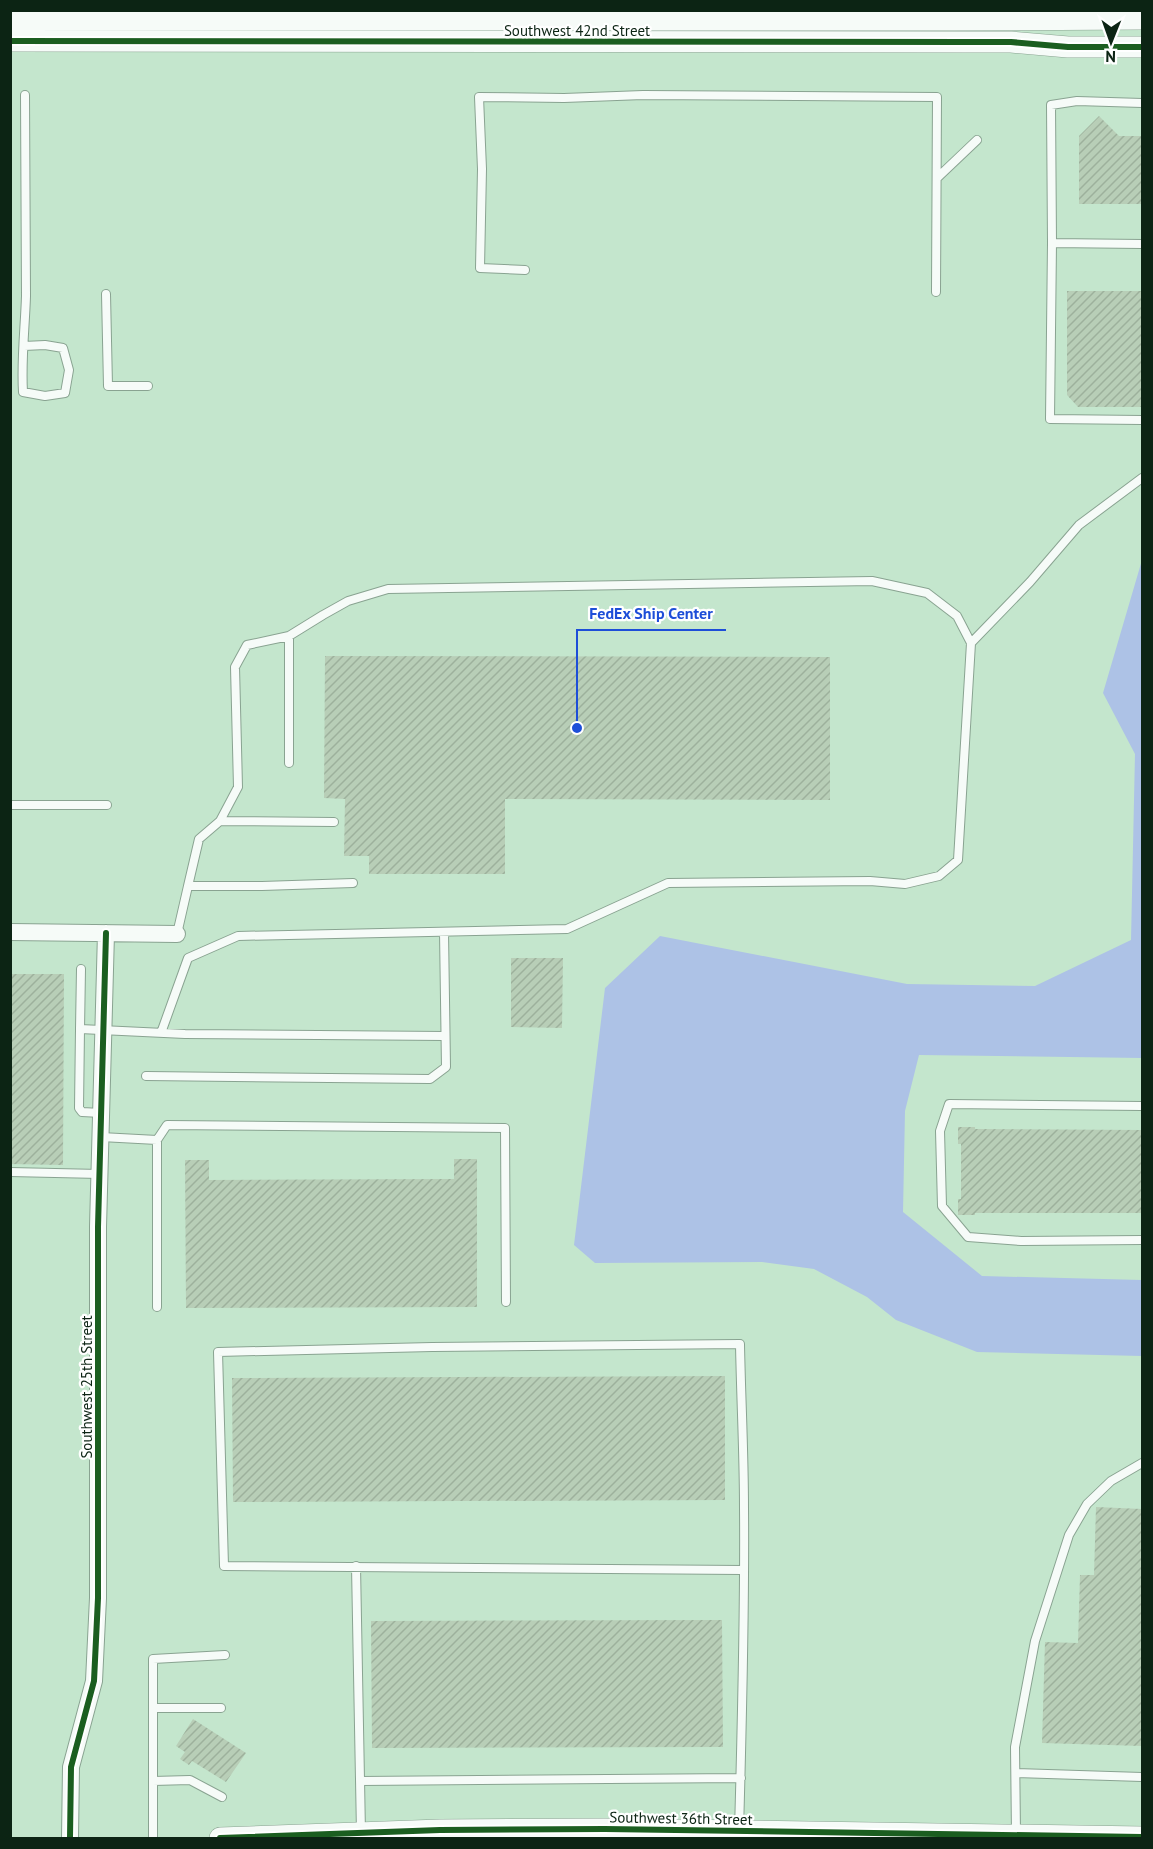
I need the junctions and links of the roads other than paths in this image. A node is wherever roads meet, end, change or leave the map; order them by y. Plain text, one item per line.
1 (352, 15) edge
2 (1143, 19) edge
3 (10, 20) edge
4 (522, 20) junction
5 (958, 31) junction
6 (10, 41) edge
7 (475, 42) junction
8 (1143, 47) edge
9 (25, 95) dead end
10 (1143, 103) edge
11 (977, 140) dead end
12 (937, 178) junction
13 (1052, 243) junction
14 (1143, 244) edge
15 (525, 270) dead end
16 (936, 292) dead end
17 (106, 294) dead end
18 (24, 345) junction
19 (148, 386) dead end
20 (1143, 420) edge
21 (1143, 478) edge
22 (289, 636) junction
23 (970, 643) junction
24 (289, 763) dead end
25 (10, 805) edge
26 (107, 806) dead end
27 (220, 821) junction
28 (334, 822) dead end
29 (353, 884) dead end
30 (188, 886) junction
31 (10, 932) edge
32 (444, 932) junction
33 (106, 933) junction
34 (177, 934) joint
35 (81, 969) dead end
36 (80, 1029) junction
37 (104, 1030) junction
38 (161, 1033) junction
39 (445, 1036) junction
40 (146, 1076) dead end
41 (1143, 1106) edge
42 (101, 1113) junction
43 (101, 1137) junction
44 (157, 1140) junction
45 (10, 1172) edge
46 (100, 1174) junction
47 (1143, 1239) edge
48 (506, 1302) dead end
49 (157, 1307) dead end
50 (1143, 1463) edge
51 (356, 1566) junction
52 (743, 1570) junction
53 (225, 1655) dead end
54 (153, 1708) junction
55 (221, 1708) dead end
56 (1016, 1773) junction
57 (1143, 1777) edge
58 (741, 1778) junction
59 (153, 1781) junction
60 (360, 1781) junction
61 (222, 1797) dead end
62 (739, 1831) junction
63 (361, 1834) junction
64 (440, 1834) edge
65 (605, 1834) edge
66 (694, 1834) edge
67 (768, 1835) edge
68 (1016, 1835) junction
69 (931, 1836) edge
70 (1143, 1837) edge
71 (70, 1839) edge
72 (153, 1839) edge
73 (220, 1839) edge

1 - 3 street, Southwest 42nd Street
1 - 4 street, Southwest 42nd Street
2 - 5 street, Southwest 42nd Street
4 - 5 street, Southwest 42nd Street
4 - 7 street
5 - 7 street, Southwest 42nd Street
5 - 8 street, Southwest 42nd Street
6 - 7 street, Southwest 42nd Street
9 - 18 lane
10 - 13 lane
11 - 12 lane
12 - 15 lane
12 - 16 lane
13 - 14 lane
13 - 20 lane
17 - 19 lane
18 - 18 lane
21 - 23 lane
22 - 23 lane
22 - 24 lane
22 - 27 lane
23 - 32 lane
25 - 26 lane
27 - 28 lane
27 - 30 lane
29 - 30 lane
30 - 34 lane
31 - 33 street
32 - 38 lane
32 - 39 lane
33 - 34 street
33 - 37 street, Southwest 25th Street
35 - 36 lane
36 - 37 lane
36 - 42 lane
37 - 38 lane
37 - 42 street, Southwest 25th Street
38 - 39 lane
39 - 40 lane
41 - 47 lane
42 - 43 street, Southwest 25th Street
43 - 44 lane
43 - 46 street, Southwest 25th Street
44 - 48 lane
44 - 49 lane
45 - 46 lane
46 - 71 street, Southwest 25th Street
50 - 56 lane
51 - 52 lane
51 - 52 lane
51 - 60 lane
52 - 58 lane
53 - 54 lane
54 - 55 lane
54 - 59 lane
56 - 57 lane
56 - 68 lane
58 - 60 lane
58 - 62 lane
59 - 61 lane
59 - 72 lane
60 - 63 lane
62 - 66 street, Southwest 36th Street
62 - 67 street, Southwest 36th Street
63 - 64 street, Southwest 36th Street
63 - 73 street, Southwest 36th Street
64 - 65 street, Southwest 36th Street
65 - 66 street, Southwest 36th Street
67 - 69 street, Southwest 36th Street
68 - 69 street, Southwest 36th Street
68 - 70 street, Southwest 36th Street

